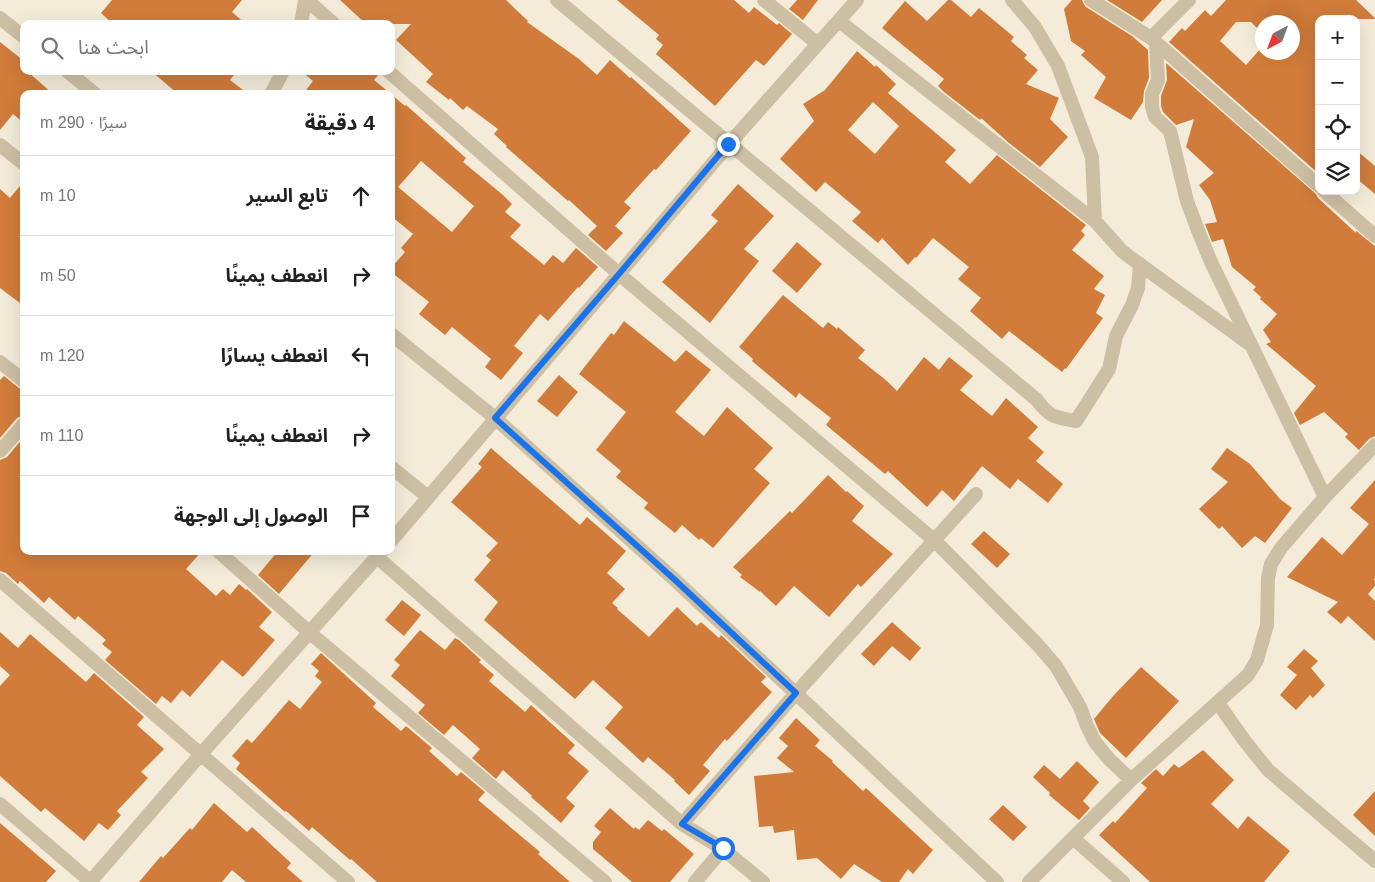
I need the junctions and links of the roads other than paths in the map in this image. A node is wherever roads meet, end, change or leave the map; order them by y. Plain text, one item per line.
1 (306, 0) edge
2 (557, 0) edge
3 (764, 0) edge
4 (857, 0) edge
5 (1012, 0) edge
6 (1091, 0) edge
7 (1188, 0) edge
8 (0, 18) edge
9 (302, 20) edge
10 (329, 20) edge
11 (838, 21) junction
12 (20, 34) edge
13 (1154, 40) junction
14 (818, 44) junction
15 (71, 75) edge
16 (281, 75) edge
17 (393, 75) edge
18 (90, 90) edge
19 (273, 90) edge
20 (728, 144) junction
21 (0, 145) edge
22 (20, 161) edge
23 (1315, 182) edge
24 (1329, 195) edge
25 (1095, 221) junction
26 (1375, 236) edge
27 (1140, 264) junction
28 (619, 274) junction
29 (395, 337) edge
30 (1251, 344) junction
31 (0, 362) edge
32 (20, 378) edge
33 (495, 418) junction
34 (20, 428) edge
35 (1375, 445) edge
36 (0, 451) edge
37 (395, 470) edge
38 (976, 494) dead end
39 (1325, 497) junction
40 (428, 498) junction
41 (395, 536) edge
42 (934, 540) junction
43 (222, 555) edge
44 (379, 555) edge
45 (381, 555) edge
46 (0, 580) edge
47 (309, 632) junction
48 (796, 693) junction
49 (1218, 703) junction
50 (201, 754) junction
51 (1131, 780) junction
52 (0, 804) edge
53 (682, 824) junction
54 (1073, 838) junction
55 (723, 848) junction
56 (1375, 862) edge
57 (90, 882) edge
58 (348, 882) edge
59 (605, 882) edge
60 (695, 882) edge
61 (763, 882) edge
62 (997, 882) edge
63 (1029, 882) edge
64 (1123, 882) edge

1 - 9 street
1 - 10 street
2 - 20 street
3 - 14 street
4 - 11 street
5 - 25 street
6 - 13 street
7 - 13 street
8 - 12 street
11 - 14 street
11 - 25 street
13 - 23 street
13 - 30 street
14 - 20 street
15 - 18 street
16 - 19 street
17 - 28 street
20 - 27 street
20 - 28 street
21 - 22 street
24 - 26 street
25 - 27 street
27 - 30 street
28 - 33 street
28 - 42 street
29 - 33 street
30 - 39 street
31 - 32 street
33 - 40 street
33 - 48 street
34 - 36 street
35 - 39 street
37 - 40 street
38 - 42 street
39 - 49 street
40 - 41 street
42 - 48 street
42 - 51 street
43 - 47 street
44 - 47 street
45 - 53 street
46 - 50 street
47 - 50 street
47 - 59 street
48 - 53 street
48 - 62 street
49 - 51 street
49 - 56 street
50 - 57 street
50 - 58 street
51 - 54 street
52 - 57 street
53 - 55 street
54 - 63 street
54 - 64 street
55 - 60 street
55 - 61 street

